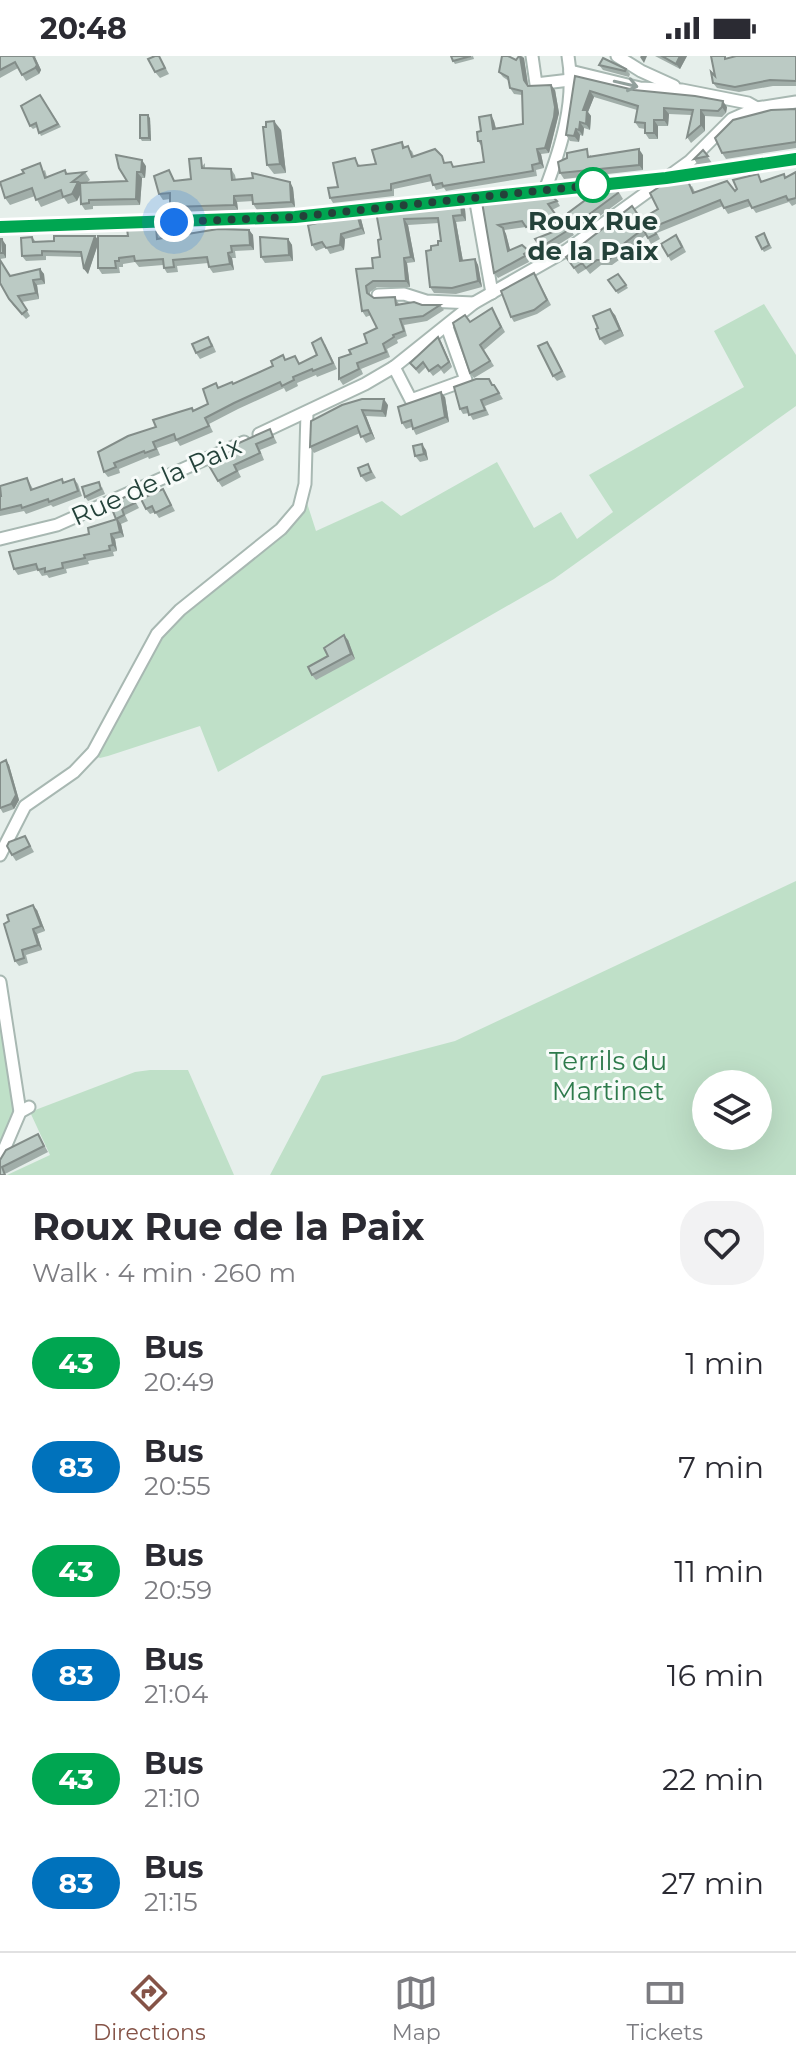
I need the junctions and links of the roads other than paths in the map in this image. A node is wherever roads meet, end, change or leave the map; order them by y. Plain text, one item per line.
1 (532, 56) edge
2 (568, 56) edge
3 (617, 56) edge
4 (570, 76) junction
5 (682, 90) junction
6 (796, 102) edge
7 (757, 108) junction
8 (796, 159) edge
9 (666, 178) junction
10 (545, 190) junction
11 (475, 197) junction
12 (0, 227) edge
13 (492, 293) junction
14 (378, 295) edge
15 (474, 303) junction
16 (447, 327) junction
17 (394, 367) junction
18 (307, 412) junction
19 (0, 539) edge
20 (0, 855) edge
21 (0, 982) edge
22 (0, 1159) edge

1 - 4 street
2 - 4 street
3 - 5 street
4 -> 5 street
4 - 10 street
5 - 7 street
6 - 7 street
7 - 9 street, Rue de la Paix
8 - 9 street
9 - 10 street
9 - 13 street, Rue de la Paix
10 - 11 street
11 - 12 street
11 - 13 street
13 - 15 street, Rue de la Paix
14 - 15 street
15 - 16 street, Rue de la Paix
16 - 17 street, Rue de la Paix
16 - 17 street
17 - 18 street, Rue de la Paix
18 - 19 street, Rue de la Paix
18 - 20 street
21 - 22 street

